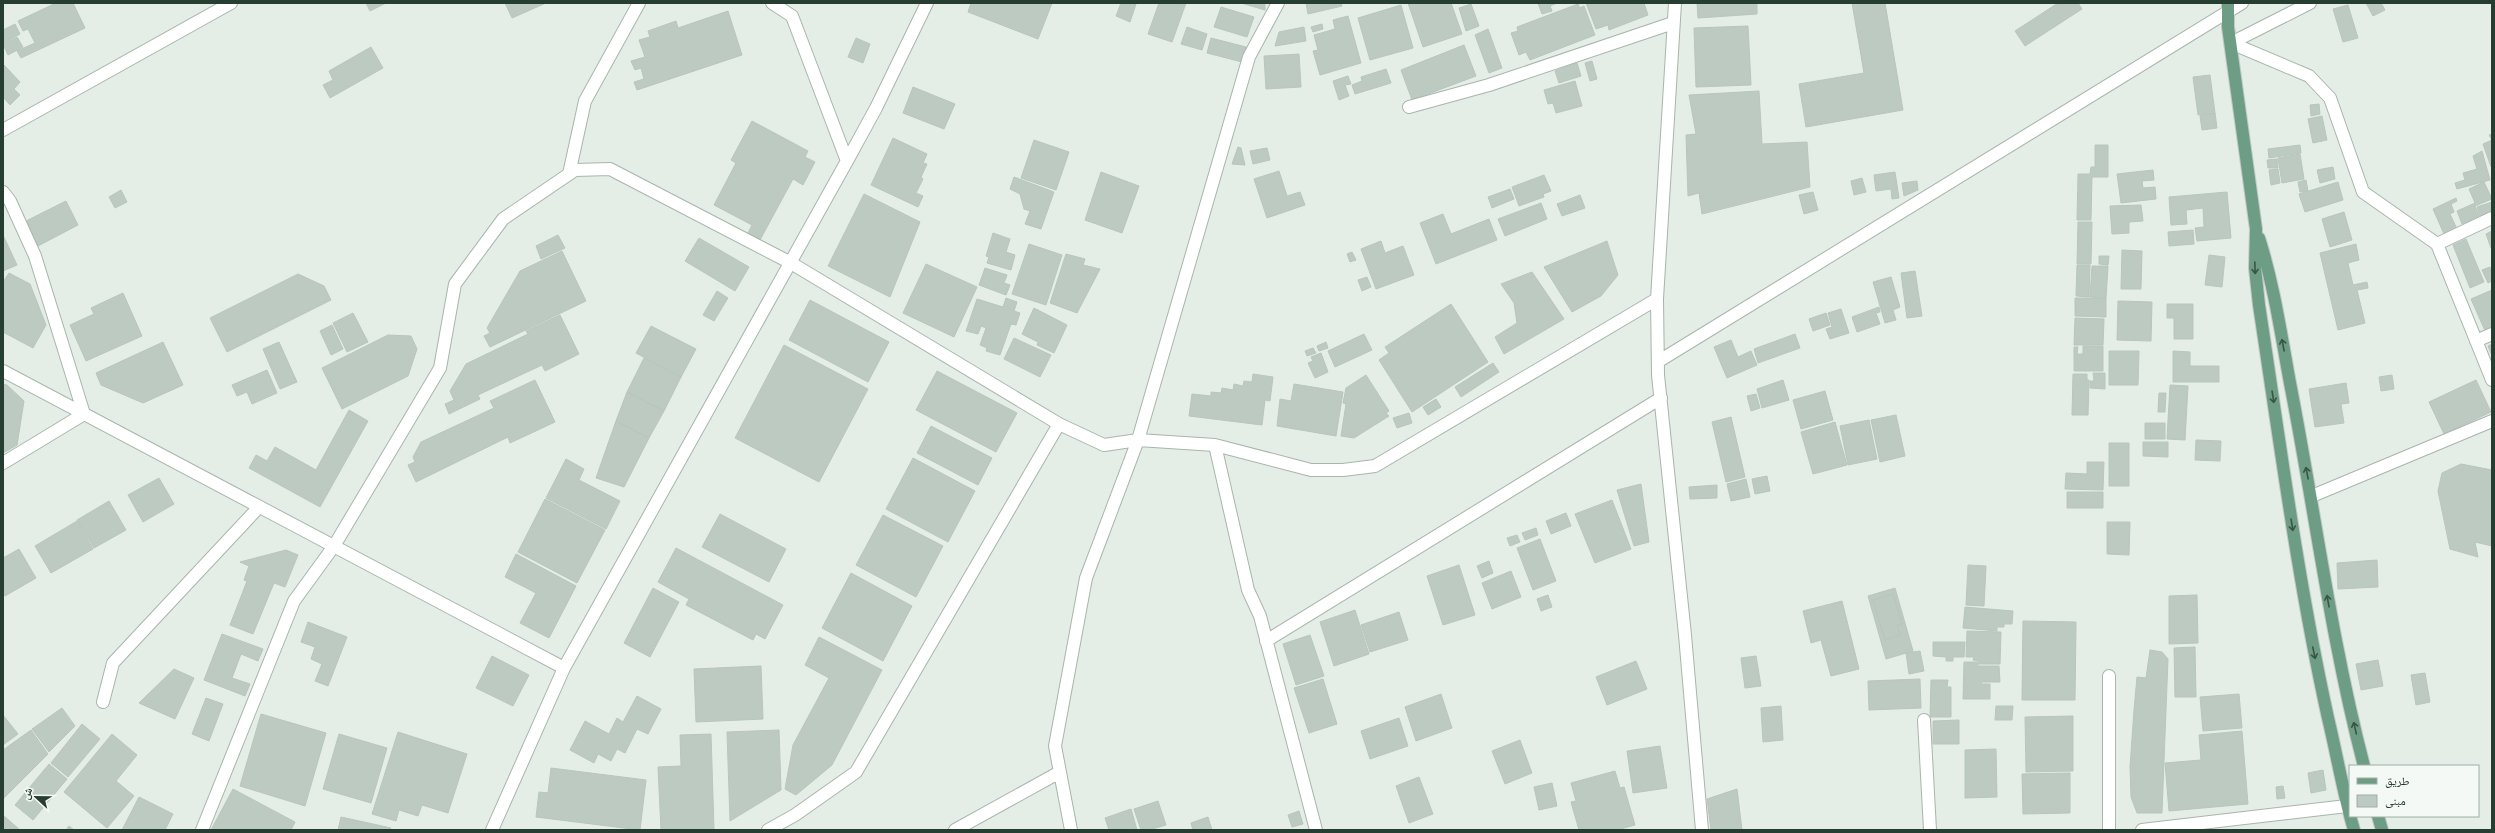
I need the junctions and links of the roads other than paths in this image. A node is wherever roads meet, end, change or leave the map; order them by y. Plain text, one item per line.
1 (231, 3) edge
2 (638, 3) edge
3 (772, 3) edge
4 (927, 3) edge
5 (1278, 3) edge
6 (1675, 3) edge
7 (2242, 3) edge
8 (2310, 3) edge
9 (2228, 8) edge
10 (1674, 23) junction
11 (2231, 43) junction
12 (1409, 107) dead end
13 (3, 130) edge
14 (847, 160) junction
15 (569, 174) junction
16 (3, 192) edge
17 (2492, 218) edge
18 (2256, 229) junction
19 (2437, 244) junction
20 (791, 263) junction
21 (1657, 299) junction
22 (2492, 334) edge
23 (2476, 341) junction
24 (1659, 361) junction
25 (3, 370) edge
26 (2492, 380) edge
27 (1661, 398) junction
28 (84, 414) junction
29 (2492, 421) edge
30 (1059, 424) junction
31 (1138, 440) junction
32 (1215, 445) junction
33 (3, 463) edge
34 (2312, 496) junction
35 (259, 507) junction
36 (334, 546) junction
37 (1266, 641) junction
38 (564, 668) junction
39 (2109, 676) dead end
40 (104, 702) dead end
41 (1924, 720) dead end
42 (2364, 765) edge
43 (1060, 772) junction
44 (2347, 806) junction
45 (2349, 813) edge
46 (2350, 817) edge
47 (2378, 817) edge
48 (202, 830) edge
49 (492, 830) edge
50 (768, 830) edge
51 (955, 830) edge
52 (1071, 830) edge
53 (1316, 830) edge
54 (1702, 830) edge
55 (1930, 830) edge
56 (2109, 830) edge
57 (2142, 830) edge
58 (2354, 830) edge
59 (2382, 830) edge

1 - 13 street
2 - 15 street
3 - 14 street
4 - 14 street
5 - 31 street
6 - 10 street
7 - 9 street
8 - 11 street
9 - 11 main road
9 - 24 street
10 - 12 street
10 - 21 street
11 - 18 main road
11 - 19 street
14 - 20 street
15 - 20 street
15 - 36 street
16 - 28 street
17 - 19 street
34 -> 18 main road
18 -> 44 main road
19 - 23 street
20 - 30 street
20 - 38 street
21 - 24 street
21 - 32 street
22 - 23 street
23 - 26 street
24 - 27 street
25 - 28 street
27 - 37 street
27 - 54 street
28 - 33 street
28 - 35 street
29 - 34 street
30 - 31 street
30 - 50 street
31 - 32 street
31 - 43 street
32 - 37 street
42 -> 34 main road
35 - 36 street
35 - 40 street
36 - 38 street
36 - 48 street
37 - 53 street
38 - 49 street
39 - 56 street
41 - 55 street
43 - 51 street
43 - 52 street
44 - 45 main road
44 - 57 street
46 - 58 main road
47 - 59 main road

